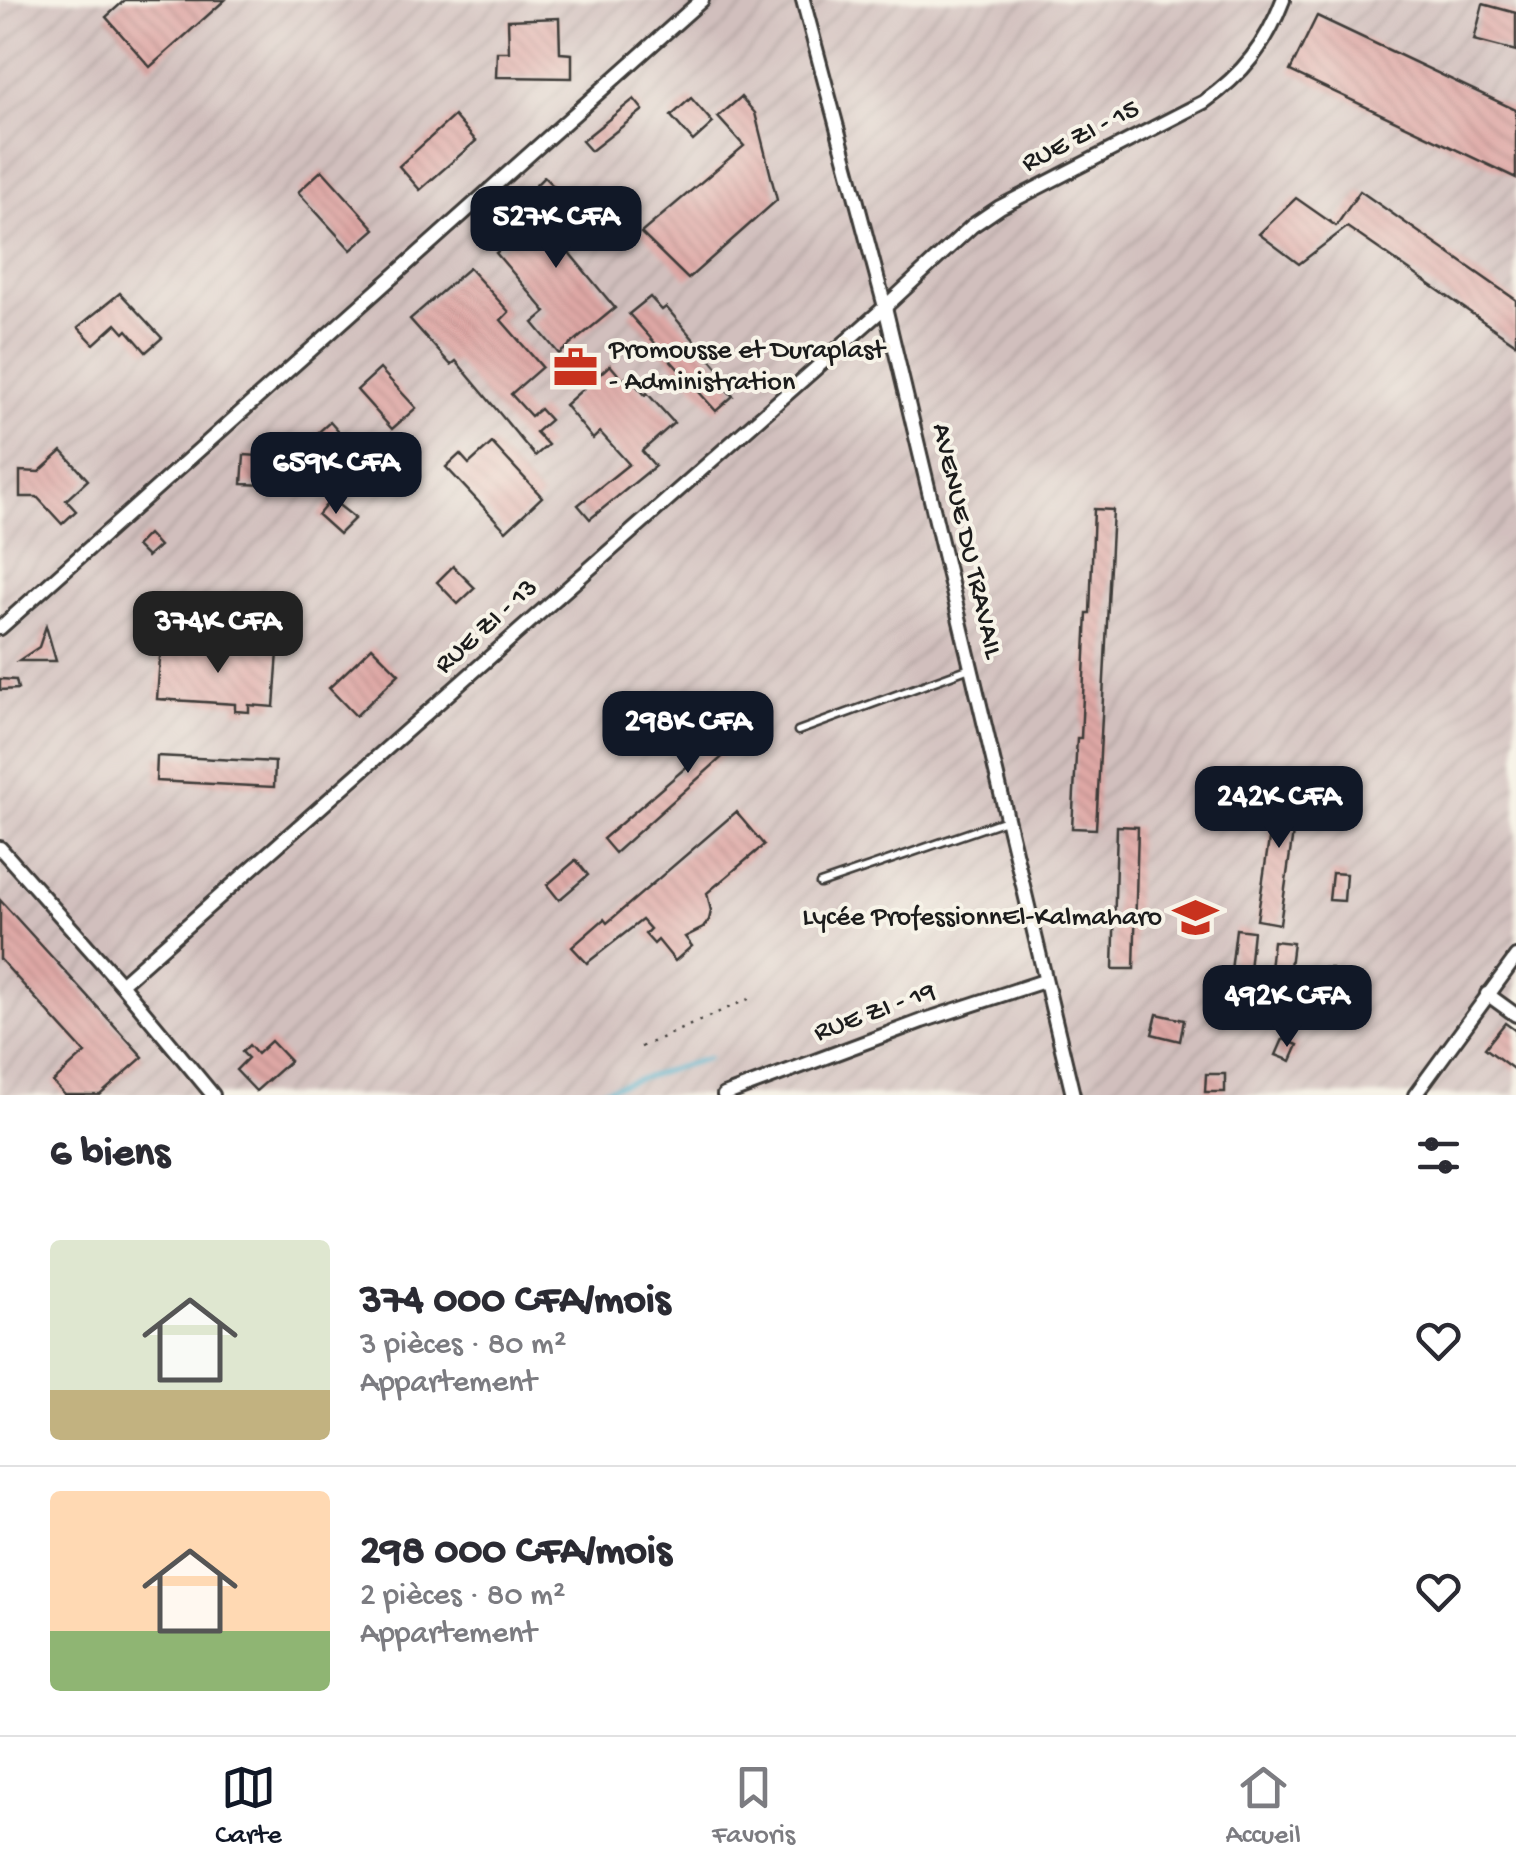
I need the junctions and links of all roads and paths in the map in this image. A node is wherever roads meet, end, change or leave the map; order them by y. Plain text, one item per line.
1 (702, 0) edge
2 (803, 0) edge
3 (1283, 0) edge
4 (885, 307) junction
5 (0, 628) edge
6 (970, 668) junction
7 (798, 732) dead end
8 (1006, 820) junction
9 (0, 848) edge
10 (820, 884) dead end
11 (1516, 957) edge
12 (1044, 981) junction
13 (121, 984) junction
14 (1488, 994) junction
15 (755, 996) dead end
16 (1516, 1015) edge
17 (641, 1047) dead end
18 (213, 1095) edge
19 (724, 1095) edge
20 (1073, 1095) edge
21 (1414, 1095) edge

1 - 5 street
2 - 4 street, AVENUE DU TRAVAIL
3 - 4 street, RUE ZI - 15
4 - 6 street, AVENUE DU TRAVAIL
4 - 13 street, RUE ZI - 13
6 - 7 lane
6 - 8 street, AVENUE DU TRAVAIL
8 - 10 lane
8 - 12 street, AVENUE DU TRAVAIL
9 - 13 street
11 - 14 street
12 - 19 street, RUE ZI - 19
12 - 20 street, AVENUE DU TRAVAIL
13 - 18 street
14 - 16 street
14 - 21 street
15 - 17 path

